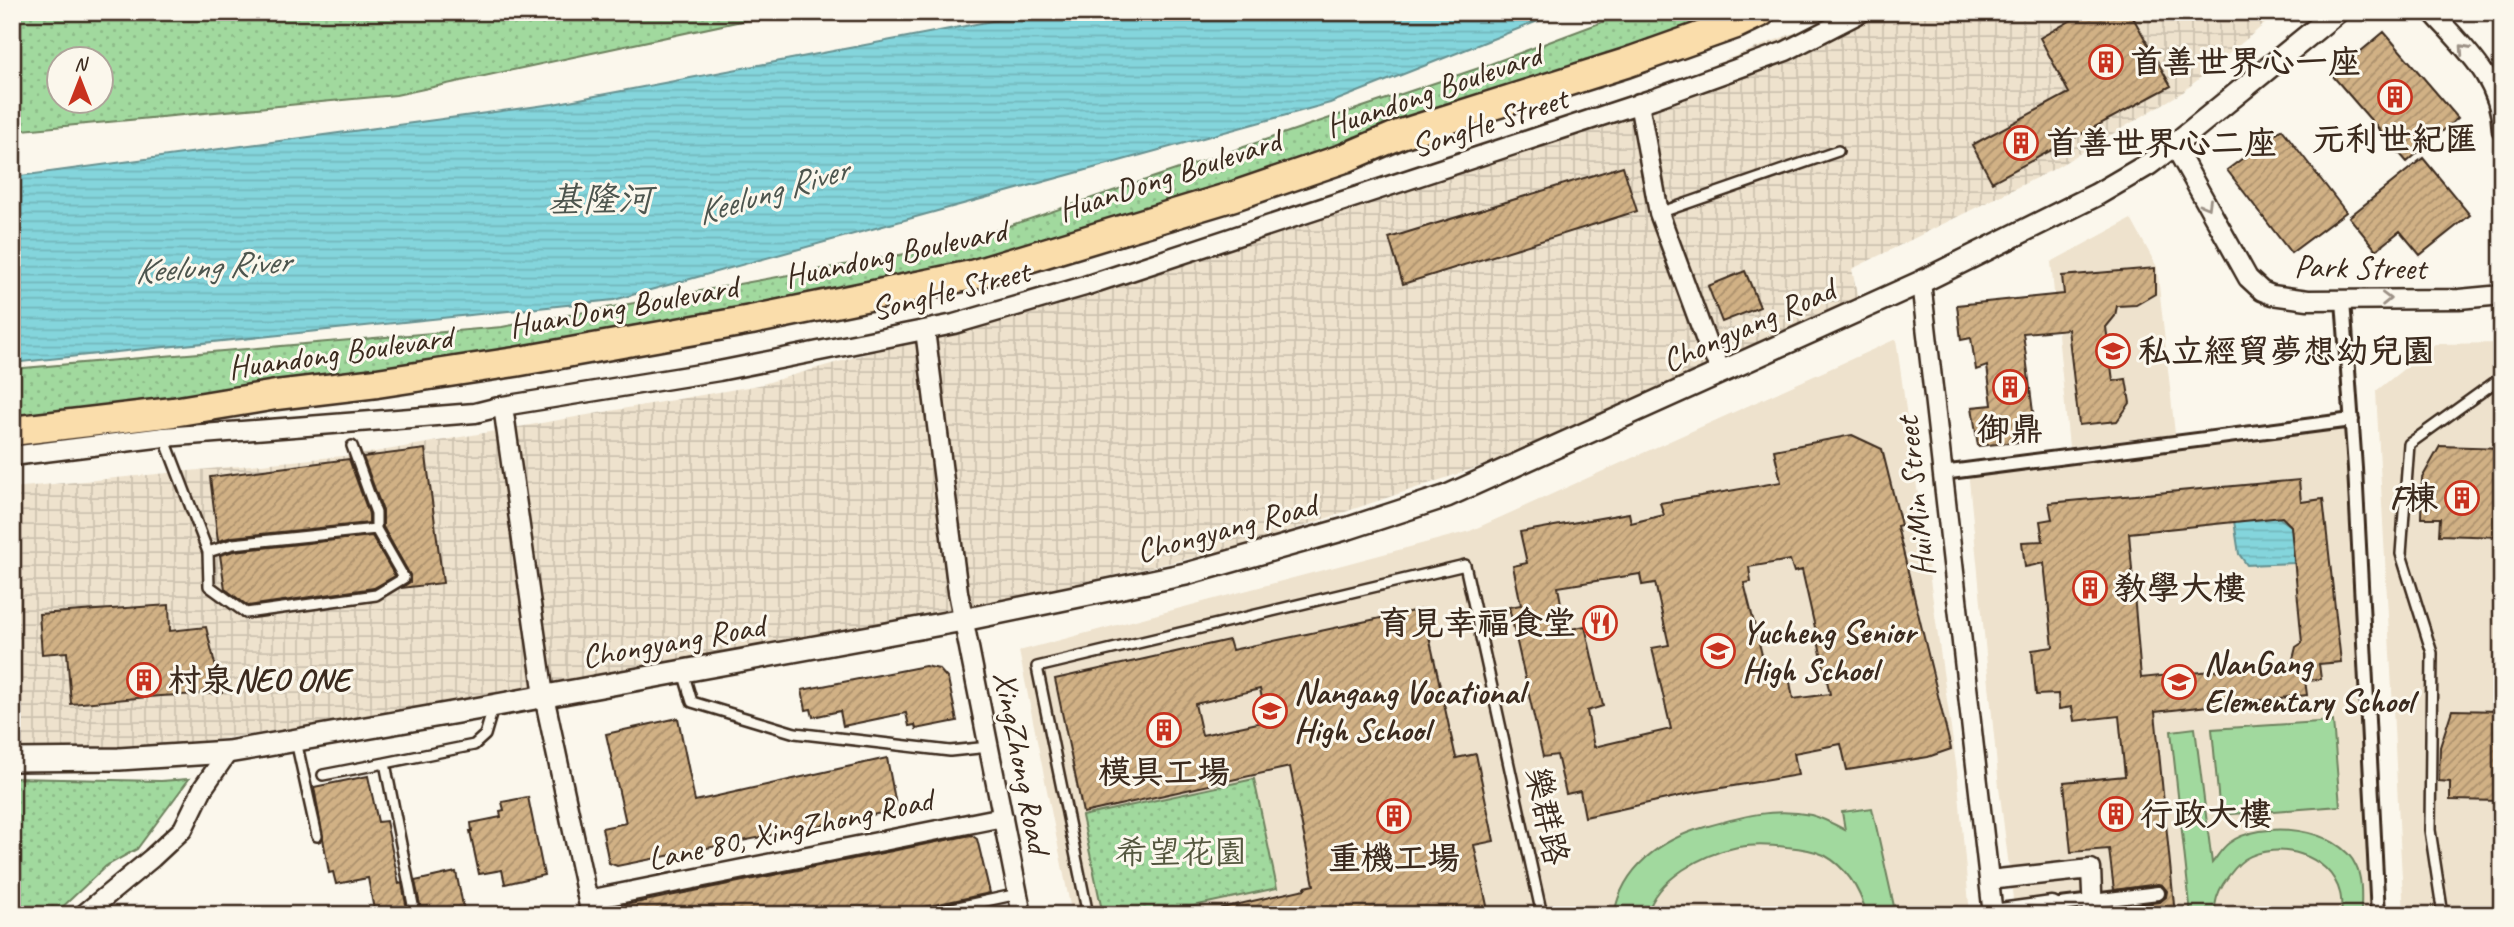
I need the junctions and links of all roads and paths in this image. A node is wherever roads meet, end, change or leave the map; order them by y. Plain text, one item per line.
1 (1750, 12) edge
2 (1761, 12) edge
3 (1863, 12) edge
4 (2337, 12) edge
5 (2432, 12) edge
6 (1639, 103) junction
7 (2502, 116) edge
8 (2502, 130) edge
9 (2174, 145) junction
10 (1838, 151) dead end
11 (1659, 213) junction
12 (1921, 282) junction
13 (2502, 296) edge
14 (2343, 300) junction
15 (925, 330) junction
16 (1722, 371) junction
17 (2502, 377) edge
18 (503, 406) junction
19 (2352, 420) junction
20 (12, 431) edge
21 (164, 437) junction
22 (352, 446) dead end
23 (12, 456) edge
24 (1942, 473) junction
25 (376, 529) junction
26 (208, 552) junction
27 (963, 620) junction
28 (683, 672) junction
29 (544, 696) junction
30 (494, 705) junction
31 (296, 740) junction
32 (989, 747) junction
33 (228, 752) junction
34 (12, 760) edge
35 (385, 763) junction
36 (323, 775) dead end
37 (1003, 817) junction
38 (317, 836) dead end
39 (1989, 880) junction
40 (2158, 893) dead end
41 (1017, 894) junction
42 (2052, 906) joint
43 (590, 908) edge
44 (2093, 908) edge
45 (1993, 914) edge
46 (83, 915) edge
47 (415, 915) edge
48 (920, 915) edge
49 (1022, 915) edge
50 (1088, 915) edge
51 (1542, 915) edge
52 (2378, 915) edge
53 (2443, 915) edge

1 - 20 highway, HuanDong Boulevard
2 - 20 highway, Huandong Boulevard
3 - 6 street, SongHe Street
4 - 9 street, Chongyang Road
7 -> 5 street
6 - 11 street
6 - 15 street, SongHe Street
7 - 8 street
9 - 12 street, Chongyang Road
9 -> 14 street, Park Street
10 - 11 lane
11 - 16 street
12 - 16 street, Chongyang Road
12 - 24 street, HuiMin Street
14 -> 13 street, Park Street
14 - 19 street
15 - 18 street, SongHe Street
15 - 27 street, XingZhong Road
16 - 27 street, Chongyang Road
17 - 53 lane
18 - 21 street, SongHe Street
18 - 29 street
19 - 24 street
19 - 52 street
21 - 23 street, SongHe Street
21 - 26 lane
22 - 25 lane
24 - 39 street, HuiMin Street
25 - 26 lane
25 - 26 lane
27 - 28 street, Chongyang Road
27 - 32 street, XingZhong Road
28 - 29 street, Chongyang Road
28 - 32 lane
29 - 30 street, Chongyang Road
29 - 43 street
30 - 31 street, Chongyang Road
30 - 35 lane
31 - 33 street, Chongyang Road
31 - 38 lane
32 - 37 street, XingZhong Road
33 - 34 street, Chongyang Road
33 - 46 street
35 - 36 lane
35 - 47 lane
37 - 41 street, XingZhong Road
37 - 43 street, Lane 80, XingZhong Road
39 - 44 street
39 - 45 street, HuiMin Street
40 - 44 street
41 - 48 lane
41 - 49 street, XingZhong Road
42 - 44 street
42 - 45 street
50 - 51 lane, 樂群路

